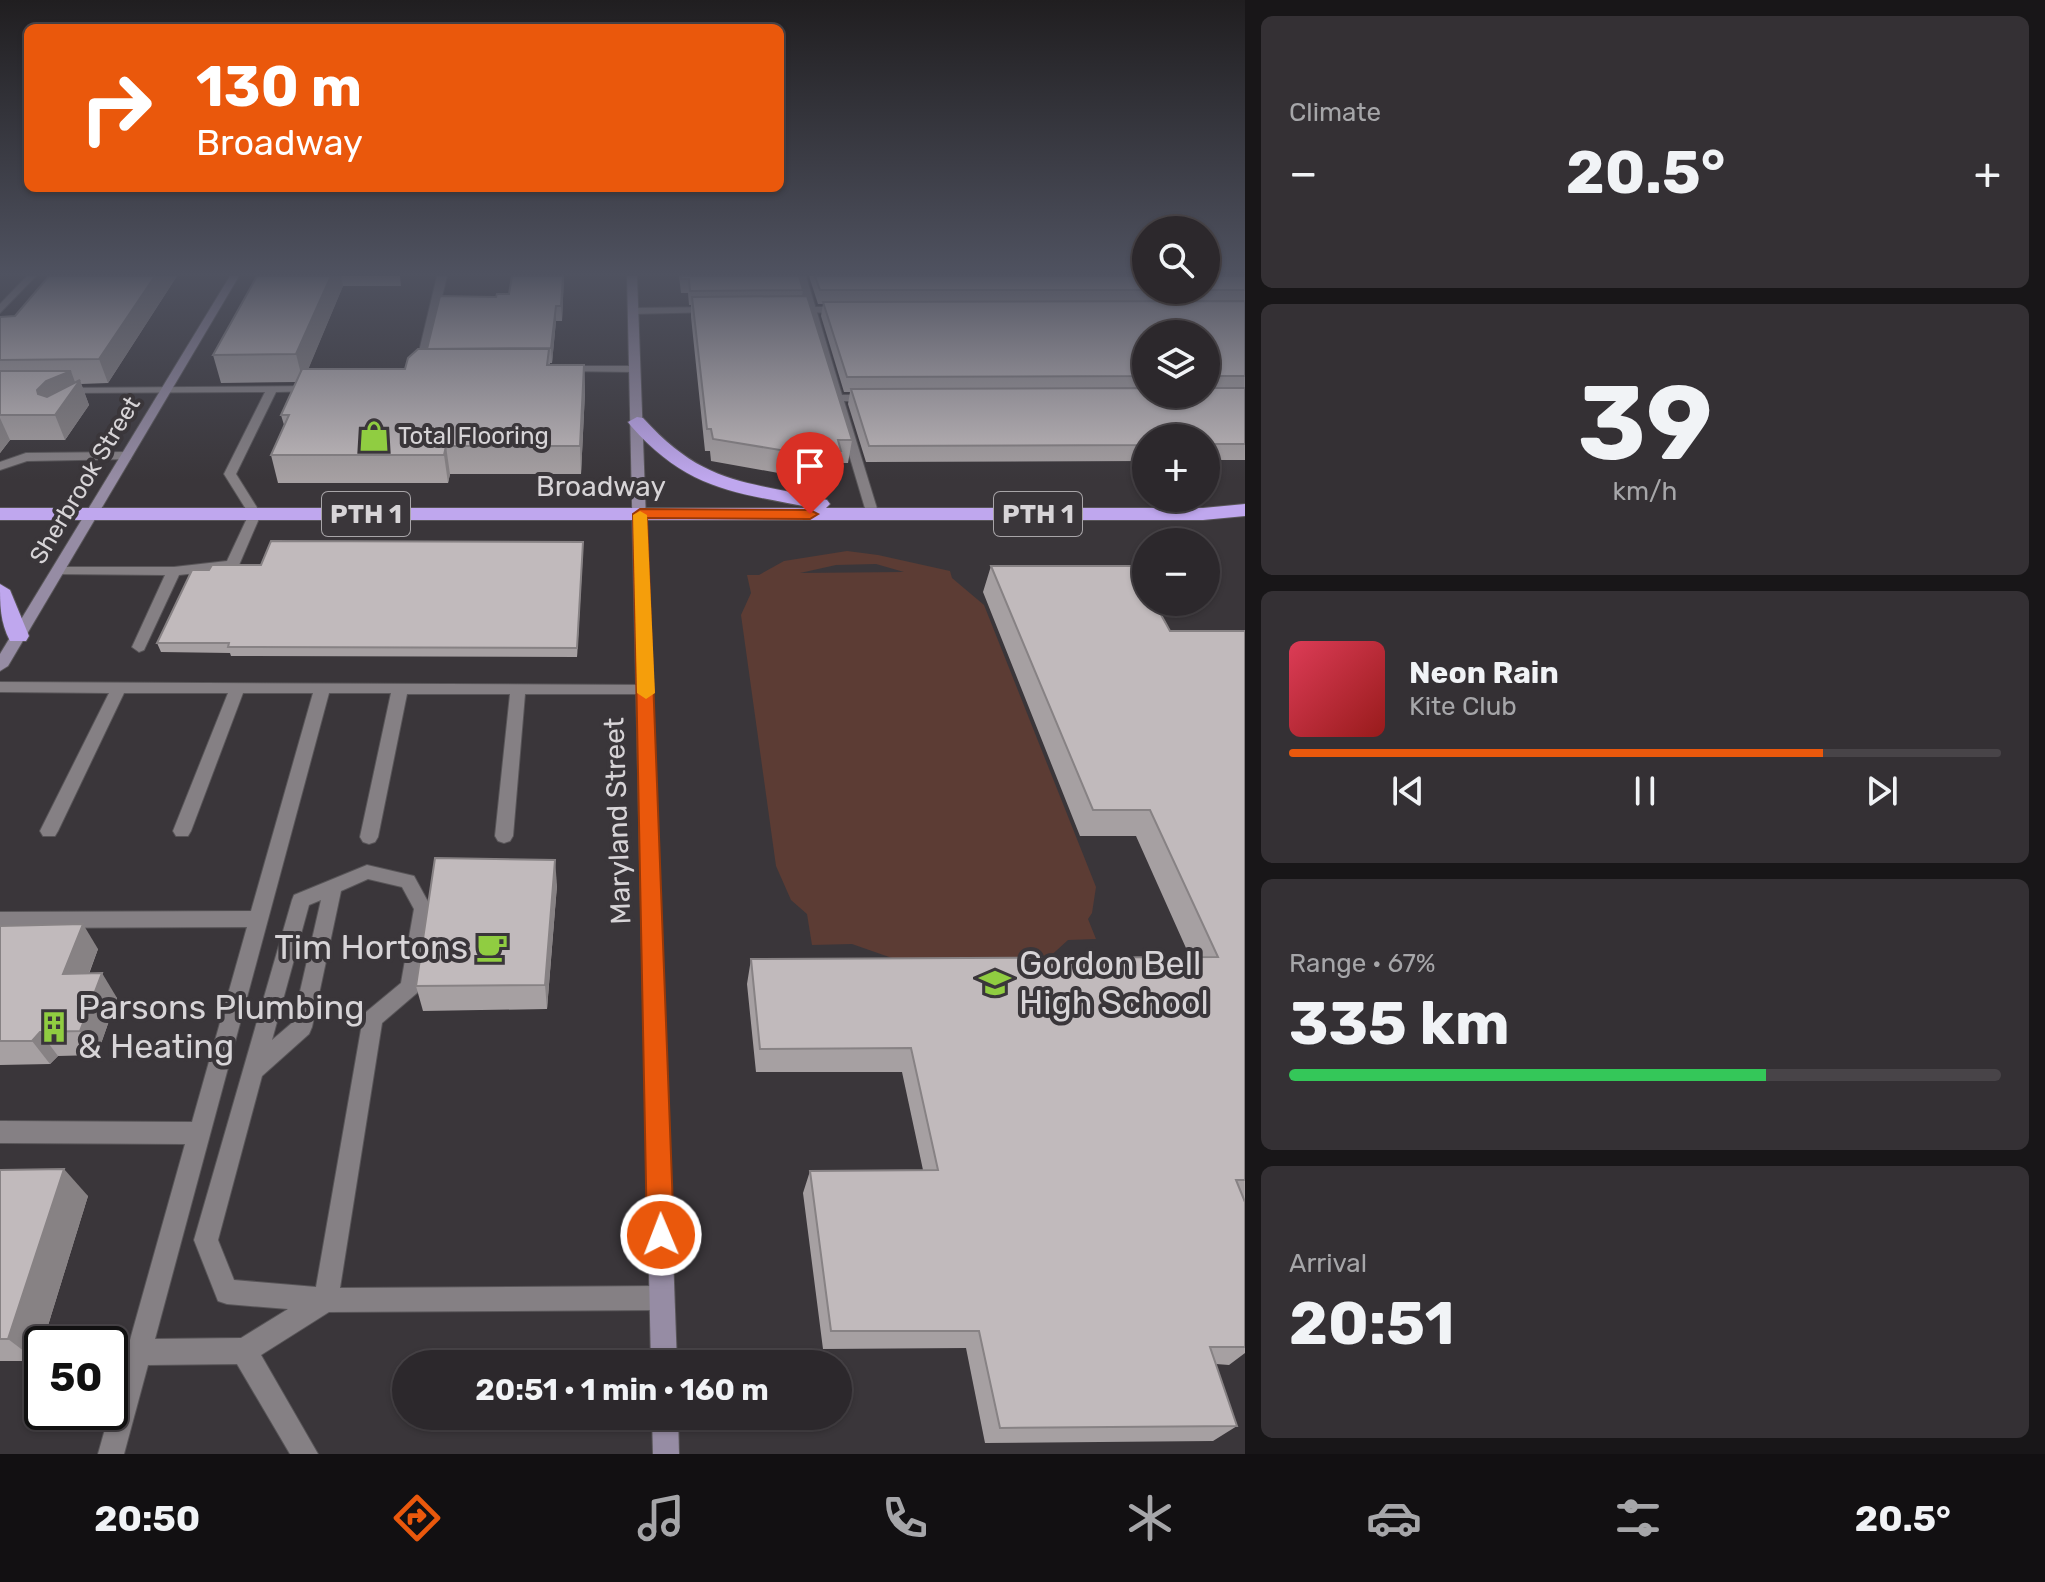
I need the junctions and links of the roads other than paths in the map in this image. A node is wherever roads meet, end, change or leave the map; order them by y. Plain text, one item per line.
1 (195, 344) edge
2 (422, 344) edge
3 (634, 344) edge
4 (823, 344) edge
5 (559, 369) edge
6 (635, 369) junction
7 (435, 370) edge
8 (168, 389) junction
9 (272, 389) junction
10 (331, 389) edge
11 (43, 390) edge
12 (114, 390) junction
13 (840, 398) junction
14 (887, 398) edge
15 (74, 406) edge
16 (637, 422) junction
17 (38, 440) edge
18 (127, 456) junction
19 (26, 457) junction
20 (0, 466) edge
21 (1245, 510) edge
22 (0, 514) edge
23 (255, 514) junction
24 (640, 514) junction
25 (1203, 514) junction
26 (92, 515) junction
27 (873, 515) junction
28 (1245, 520) edge
29 (58, 571) junction
30 (174, 571) junction
31 (0, 590) edge
32 (18, 636) junction
33 (139, 647) dead end
34 (0, 666) edge
35 (0, 687) edge
36 (119, 688) junction
37 (237, 689) junction
38 (322, 689) junction
39 (400, 689) junction
40 (518, 689) junction
41 (646, 689) junction
42 (49, 831) dead end
43 (182, 831) dead end
44 (504, 836) dead end
45 (369, 837) dead end
46 (333, 886) junction
47 (259, 919) junction
48 (0, 920) edge
49 (253, 1070) junction
50 (0, 1132) edge
51 (199, 1133) junction
52 (662, 1298) junction
53 (326, 1300) junction
54 (664, 1350) edge
55 (244, 1351) junction
56 (139, 1352) junction
57 (665, 1430) edge
58 (111, 1454) edge
59 (305, 1454) edge
60 (666, 1454) edge

1 - 8 main road, Sherbrook Street
2 - 7 street
3 - 6 main road, Maryland Street
4 - 13 street
5 - 6 street
6 - 16 main road, Maryland Street
8 - 9 street
8 - 12 street
8 - 18 main road, Sherbrook Street
9 - 10 street
9 - 23 street
11 - 12 street
12 - 15 street
13 - 14 street
13 - 27 street
16 - 24 main road, Maryland Street
16 - 27 highway
17 - 19 street
18 - 19 street
18 - 26 main road, Sherbrook Street
19 - 20 street
21 - 25 highway, Broadway / PTH 1
22 - 26 highway, Broadway / PTH 1
23 - 24 highway, Broadway / PTH 1
23 - 26 highway, Broadway / PTH 1
23 - 30 street
24 - 27 highway, Broadway / PTH 1
24 - 41 main road, Maryland Street
25 - 27 highway, Broadway / PTH 1
25 - 28 highway, Broadway / PTH 1
26 - 29 main road, Sherbrook Street
29 - 30 street
29 - 32 main road, Sherbrook Street
30 - 33 street
31 - 32 highway
32 - 34 main road, Sherbrook Street
35 - 36 street
36 - 37 street
36 - 42 street
37 - 38 street
37 - 43 street
38 - 39 street
38 - 47 street
39 - 40 street
39 - 45 street
40 - 41 street
40 - 44 street
41 - 52 main road, Maryland Street
46 - 49 street
46 - 49 street
46 - 53 street
47 - 48 street
47 - 51 street
49 - 53 street
50 - 51 street
51 - 56 street
52 - 53 street
52 - 54 main road, Maryland Street
53 - 55 street
55 - 56 street
55 - 59 street
56 - 58 street
57 - 60 main road

